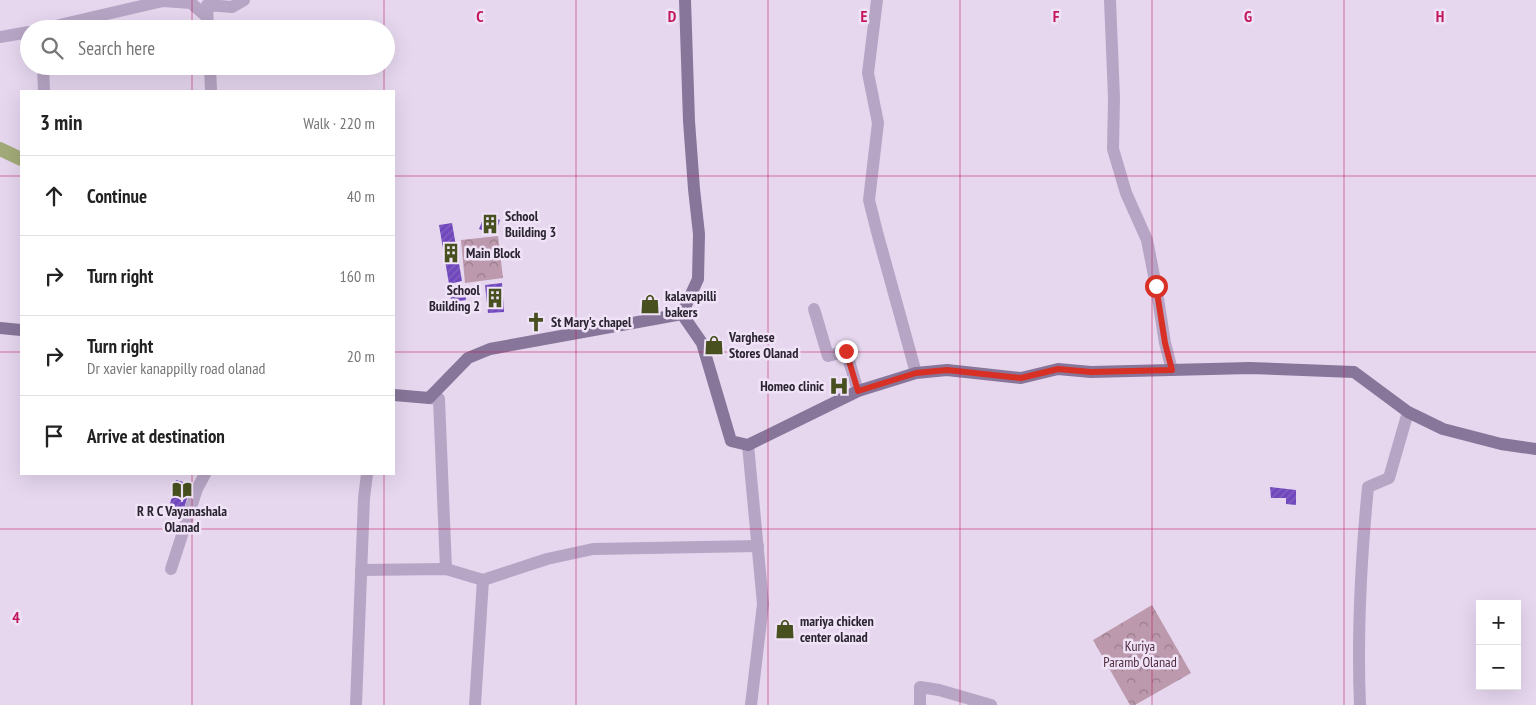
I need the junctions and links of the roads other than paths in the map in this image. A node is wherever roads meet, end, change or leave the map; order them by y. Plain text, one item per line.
1 (244, 0) edge
2 (685, 0) edge
3 (877, 0) edge
4 (1110, 0) edge
5 (81, 20) edge
6 (205, 20) edge
7 (208, 20) edge
8 (20, 33) edge
9 (0, 36) edge
10 (43, 75) edge
11 (210, 75) edge
12 (44, 90) edge
13 (211, 90) edge
14 (814, 309) dead end
15 (682, 314) junction
16 (0, 328) edge
17 (20, 330) edge
18 (1172, 370) junction
19 (916, 373) junction
20 (858, 391) junction
21 (395, 395) edge
22 (429, 398) junction
23 (1408, 412) junction
24 (748, 445) junction
25 (1536, 450) edge
26 (204, 475) edge
27 (367, 475) edge
28 (758, 546) junction
29 (171, 569) dead end
30 (446, 569) junction
31 (361, 570) junction
32 (483, 580) junction
33 (356, 705) edge
34 (475, 705) edge
35 (751, 705) edge
36 (920, 705) edge
37 (991, 705) edge
38 (1360, 705) edge

1 - 7 street
2 - 15 main road
3 - 19 street
4 - 18 street
5 - 6 street
8 - 9 street
10 - 12 street
11 - 13 street
14 - 20 street
15 - 22 main road
15 - 24 main road
16 - 17 main road
18 - 19 main road
18 - 23 main road
19 - 20 main road
20 - 24 main road
21 - 22 main road
22 - 30 street
23 - 25 main road
23 - 38 street
24 - 28 street
26 - 29 street
27 - 31 street
28 - 32 street
28 - 35 street
30 - 31 street
30 - 32 street
31 - 33 street
32 - 34 street
36 - 37 street

